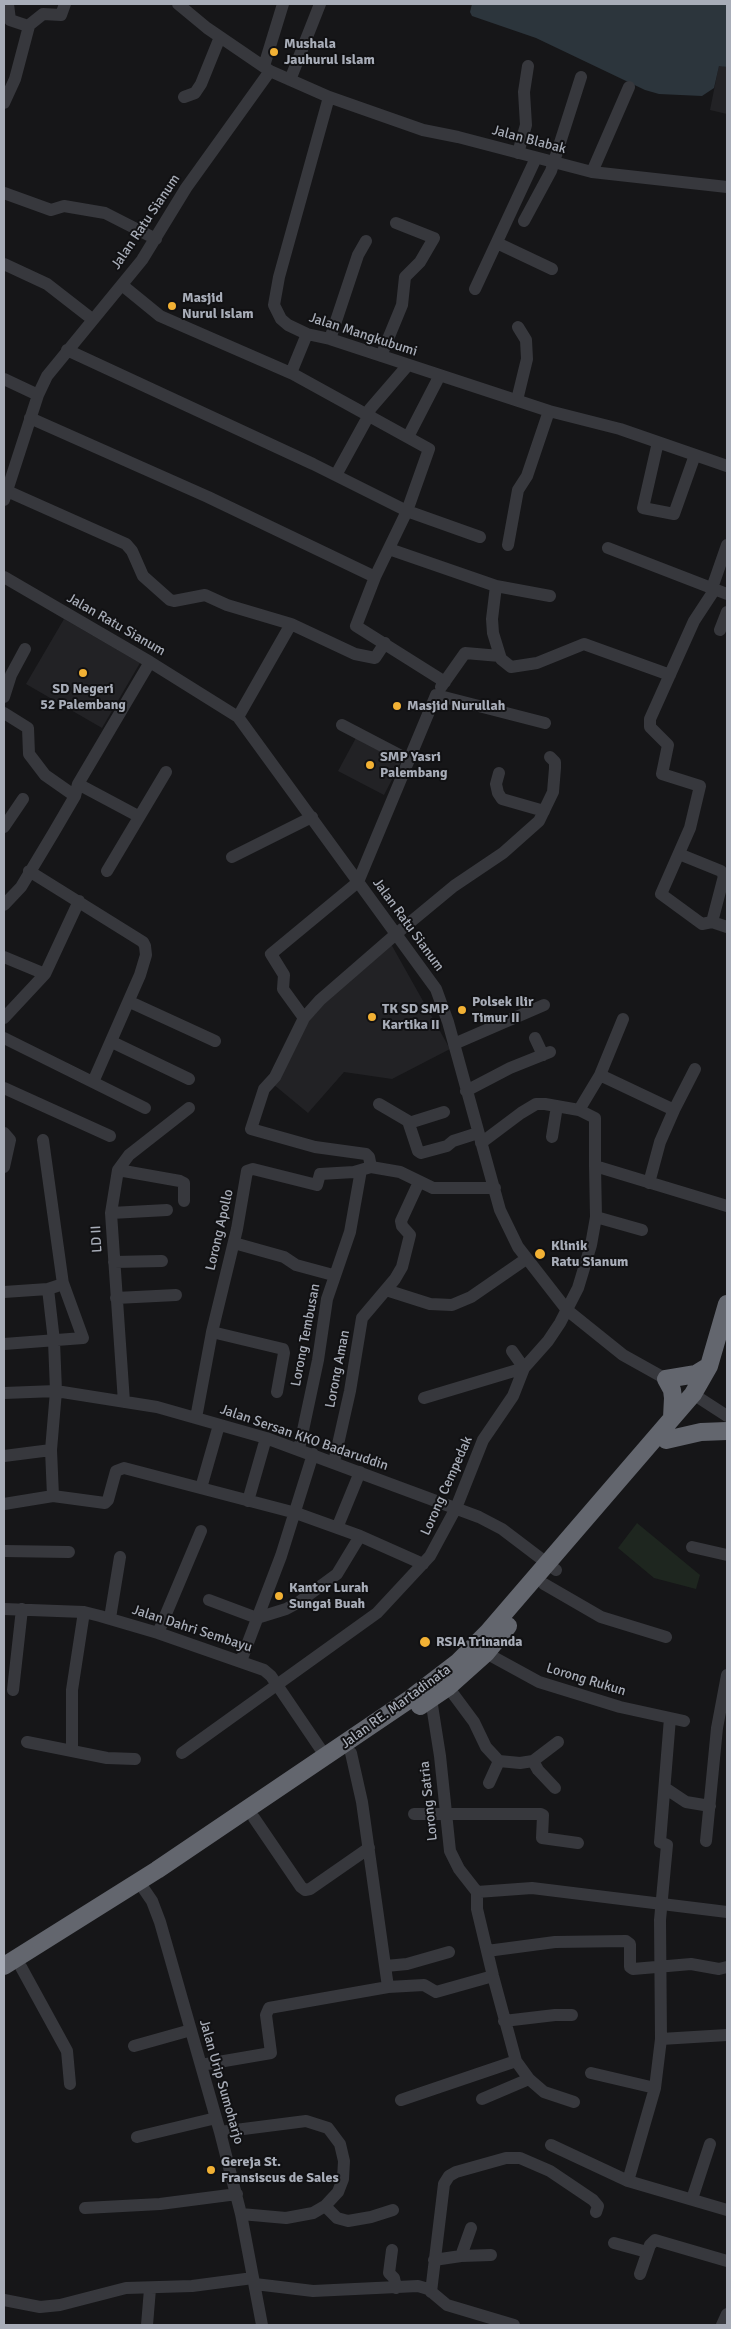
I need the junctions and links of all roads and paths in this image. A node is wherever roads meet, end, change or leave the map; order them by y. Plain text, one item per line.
1 (8, 4) edge
2 (65, 4) edge
3 (178, 4) edge
4 (283, 4) edge
5 (320, 4) edge
6 (29, 26) junction
7 (220, 37) junction
8 (528, 66) dead end
9 (267, 69) junction
10 (581, 77) dead end
11 (290, 80) junction
12 (629, 87) dead end
13 (184, 97) dead end
14 (329, 97) junction
15 (4, 103) edge
16 (518, 153) junction
17 (536, 158) junction
18 (553, 162) junction
19 (592, 172) junction
20 (727, 187) edge
21 (4, 193) edge
22 (524, 221) dead end
23 (396, 223) dead end
24 (156, 240) junction
25 (366, 241) dead end
26 (497, 243) junction
27 (4, 264) edge
28 (552, 269) dead end
29 (122, 284) junction
30 (475, 289) dead end
31 (92, 319) junction
32 (518, 327) dead end
33 (307, 334) junction
34 (330, 339) junction
35 (67, 350) junction
36 (382, 356) junction
37 (408, 365) junction
38 (291, 373) junction
39 (440, 375) junction
40 (4, 379) edge
41 (38, 395) junction
42 (517, 400) junction
43 (549, 411) junction
44 (369, 415) junction
45 (30, 418) junction
46 (408, 437) junction
47 (658, 442) junction
48 (695, 455) junction
49 (727, 466) edge
50 (9, 467) edge
51 (336, 475) junction
52 (6, 496) edge
53 (407, 511) junction
54 (480, 537) dead end
55 (508, 545) dead end
56 (727, 545) edge
57 (608, 548) dead end
58 (389, 549) junction
59 (4, 577) edge
60 (375, 577) junction
61 (496, 586) junction
62 (718, 590) edge
63 (550, 596) dead end
64 (727, 612) edge
65 (290, 624) junction
66 (720, 630) dead end
67 (385, 643) junction
68 (24, 649) dead end
69 (500, 656) junction
70 (150, 662) junction
71 (7, 673) edge
72 (670, 675) junction
73 (445, 682) junction
74 (436, 695) junction
75 (4, 697) edge
76 (4, 713) edge
77 (238, 717) junction
78 (545, 724) dead end
79 (342, 725) dead end
80 (550, 757) dead end
81 (409, 760) junction
82 (166, 772) dead end
83 (499, 773) dead end
84 (77, 790) junction
85 (24, 798) dead end
86 (544, 811) junction
87 (138, 816) junction
88 (312, 817) junction
89 (4, 827) edge
90 (679, 854) junction
91 (232, 857) dead end
92 (29, 871) junction
93 (107, 871) dead end
94 (358, 882) junction
95 (79, 901) junction
96 (4, 904) edge
97 (712, 922) junction
98 (727, 927) edge
99 (396, 934) junction
100 (4, 957) edge
101 (45, 974) junction
102 (130, 1002) junction
103 (544, 1005) dead end
104 (4, 1018) edge
105 (304, 1018) junction
106 (623, 1019) dead end
107 (4, 1038) edge
108 (535, 1038) dead end
109 (215, 1041) dead end
110 (112, 1042) junction
111 (454, 1044) junction
112 (695, 1069) dead end
113 (600, 1075) junction
114 (189, 1079) dead end
115 (94, 1082) junction
116 (4, 1088) edge
117 (466, 1091) junction
118 (379, 1104) dead end
119 (557, 1106) junction
120 (145, 1108) dead end
121 (189, 1108) dead end
122 (579, 1110) junction
123 (674, 1110) junction
124 (444, 1112) dead end
125 (409, 1123) junction
126 (4, 1134) edge
127 (110, 1136) dead end
128 (552, 1137) dead end
129 (480, 1138) junction
130 (43, 1140) dead end
131 (595, 1166) junction
132 (4, 1167) edge
133 (366, 1168) junction
134 (118, 1170) junction
135 (419, 1182) junction
136 (649, 1182) junction
137 (495, 1188) junction
138 (184, 1201) dead end
139 (727, 1206) edge
140 (167, 1210) dead end
141 (111, 1213) junction
142 (596, 1217) junction
143 (642, 1230) dead end
144 (234, 1243) junction
145 (526, 1259) junction
146 (162, 1261) dead end
147 (114, 1262) junction
148 (333, 1275) junction
149 (63, 1283) junction
150 (48, 1289) junction
151 (386, 1290) junction
152 (4, 1292) edge
153 (176, 1295) dead end
154 (116, 1298) junction
155 (727, 1304) edge
156 (567, 1310) junction
157 (212, 1332) junction
158 (54, 1341) junction
159 (727, 1343) edge
160 (4, 1344) edge
161 (512, 1351) dead end
162 (708, 1366) junction
163 (524, 1368) junction
164 (666, 1378) junction
165 (56, 1391) junction
166 (277, 1392) dead end
167 (4, 1393) edge
168 (697, 1397) junction
169 (424, 1398) dead end
170 (124, 1402) junction
171 (727, 1416) edge
172 (196, 1418) junction
173 (672, 1418) junction
174 (219, 1425) junction
175 (727, 1431) edge
176 (266, 1438) junction
177 (666, 1440) junction
178 (299, 1449) junction
179 (51, 1450) junction
180 (313, 1454) junction
181 (4, 1456) edge
182 (334, 1462) junction
183 (360, 1472) junction
184 (201, 1488) junction
185 (53, 1496) junction
186 (248, 1501) junction
187 (4, 1504) edge
188 (456, 1508) junction
189 (296, 1514) junction
190 (338, 1528) junction
191 (201, 1531) dead end
192 (360, 1536) junction
193 (692, 1547) dead end
194 (4, 1551) edge
195 (69, 1552) dead end
196 (727, 1555) edge
197 (120, 1557) dead end
198 (423, 1564) junction
199 (551, 1567) junction
200 (544, 1584) junction
201 (209, 1600) dead end
202 (4, 1609) edge
203 (22, 1609) junction
204 (84, 1612) junction
205 (110, 1618) junction
206 (257, 1618) junction
207 (158, 1633) junction
208 (666, 1637) dead end
209 (486, 1653) junction
210 (242, 1661) junction
211 (727, 1678) edge
212 (277, 1684) junction
213 (448, 1687) junction
214 (12, 1690) dead end
215 (431, 1700) junction
216 (670, 1718) junction
217 (684, 1721) dead end
218 (27, 1742) dead end
219 (558, 1742) dead end
220 (72, 1751) junction
221 (351, 1753) junction
222 (182, 1754) dead end
223 (135, 1759) dead end
224 (499, 1760) junction
225 (329, 1761) junction
226 (533, 1761) junction
227 (489, 1783) dead end
228 (556, 1788) dead end
229 (664, 1788) junction
230 (710, 1806) junction
231 (446, 1813) junction
232 (414, 1814) dead end
233 (254, 1818) junction
234 (706, 1841) dead end
235 (578, 1843) dead end
236 (369, 1848) junction
237 (142, 1887) junction
238 (477, 1892) junction
239 (662, 1905) junction
240 (727, 1912) edge
241 (487, 1951) junction
242 (449, 1952) dead end
243 (4, 1966) edge
244 (386, 1966) junction
245 (662, 1966) junction
246 (21, 1967) junction
247 (727, 1967) edge
248 (493, 1976) junction
249 (4, 1979) edge
250 (388, 1987) junction
251 (572, 2016) dead end
252 (504, 2021) junction
253 (191, 2030) junction
254 (727, 2035) edge
255 (662, 2039) junction
256 (134, 2046) dead end
257 (516, 2062) junction
258 (201, 2065) junction
259 (591, 2073) dead end
260 (529, 2079) junction
261 (70, 2084) dead end
262 (655, 2088) junction
263 (482, 2099) dead end
264 (401, 2100) dead end
265 (574, 2102) dead end
266 (216, 2118) junction
267 (220, 2132) junction
268 (137, 2136) dead end
269 (710, 2144) dead end
270 (551, 2145) dead end
271 (628, 2181) junction
272 (237, 2194) junction
273 (692, 2199) junction
274 (325, 2206) junction
275 (85, 2208) dead end
276 (393, 2210) dead end
277 (727, 2210) edge
278 (596, 2212) dead end
279 (241, 2214) junction
280 (472, 2228) dead end
281 (614, 2243) dead end
282 (392, 2250) dead end
283 (647, 2252) junction
284 (491, 2255) dead end
285 (460, 2256) junction
286 (434, 2260) junction
287 (727, 2261) edge
288 (640, 2274) dead end
289 (254, 2281) junction
290 (150, 2288) junction
291 (396, 2288) junction
292 (431, 2292) junction
293 (4, 2300) edge
294 (727, 2314) edge
295 (147, 2325) edge
296 (262, 2325) edge
297 (514, 2325) edge
298 (722, 2325) edge

1 - 6 street
2 - 6 street
3 - 7 street, Jalan Blabak
4 - 9 street, Jalan Ratu Sianum
5 - 11 street
6 - 15 street
7 - 9 street, Jalan Blabak
7 - 13 street
8 - 16 street
9 - 11 street, Jalan Blabak
9 - 24 street, Jalan Ratu Sianum
10 - 18 street
11 - 14 street, Jalan Blabak
12 - 19 street
14 - 16 street, Jalan Blabak
14 - 33 street, Jalan Mangkubumi
16 - 17 street, Jalan Blabak
17 - 18 street, Jalan Blabak
17 - 26 street
18 - 19 street, Jalan Blabak
18 - 22 street
19 - 20 street, Jalan Blabak
21 - 24 street
23 - 36 street
24 - 29 street, Jalan Ratu Sianum
25 - 34 street
26 - 28 street
26 - 30 street
27 - 31 street
29 - 31 street, Jalan Ratu Sianum
29 - 38 street
31 - 35 street, Jalan Ratu Sianum
32 - 42 street
33 - 34 street, Jalan Mangkubumi
33 - 38 street
34 - 36 street, Jalan Mangkubumi
35 - 41 street, Jalan Ratu Sianum
35 - 51 street
36 - 37 street, Jalan Mangkubumi
37 - 39 street, Jalan Mangkubumi
37 - 44 street
38 - 44 street
39 - 42 street, Jalan Mangkubumi
39 - 46 street
40 - 41 street
41 - 45 street, Jalan Ratu Sianum
42 - 43 street, Jalan Mangkubumi
43 - 47 street, Jalan Mangkubumi
43 - 55 street
44 - 46 street
44 - 51 street
45 - 50 street, Jalan Ratu Sianum
45 - 60 street
46 - 53 street
47 - 48 street, Jalan Mangkubumi
47 - 48 street
48 - 49 street, Jalan Mangkubumi
50 - 52 street, Jalan Ratu Sianum
51 - 53 street
52 - 65 street
53 - 54 street
53 - 58 street
56 - 62 street
57 - 62 street
58 - 60 street
58 - 61 street
59 - 70 street, Jalan Ratu Sianum
60 - 67 street
61 - 63 street
61 - 69 street
62 - 72 street
64 - 66 street
65 - 67 street
65 - 77 street
67 - 73 street
68 - 71 street
69 - 72 street
69 - 73 street
70 - 77 street, Jalan Ratu Sianum
70 - 84 street
71 - 75 street
72 - 90 street
73 - 74 street
74 - 78 street
74 - 81 street
76 - 84 street
77 - 88 street, Jalan Ratu Sianum
79 - 81 street
80 - 86 street
81 - 94 street
82 - 87 street
83 - 86 street
84 - 87 street
84 - 92 street
85 - 89 street
86 - 99 street
87 - 93 street
88 - 91 street
88 - 94 street, Jalan Ratu Sianum
90 - 97 street
90 - 97 street
92 - 95 street
92 - 96 street
94 - 99 street, Jalan Ratu Sianum
94 - 105 street
95 - 101 street
95 - 102 street
97 - 98 street
99 - 105 street
99 - 111 street, Jalan Ratu Sianum
100 - 101 street
101 - 104 street
102 - 109 street
102 - 110 street
103 - 111 street
105 - 133 street
106 - 113 street
107 - 115 street
108 - 117 street
110 - 114 street
110 - 115 street
111 - 117 street, Jalan Ratu Sianum
112 - 123 street
113 - 122 street
113 - 123 street
115 - 120 street
116 - 127 street
117 - 129 street, Jalan Ratu Sianum
118 - 125 street
119 - 122 street
119 - 128 street
119 - 129 street
121 - 134 street, LD II
122 - 131 street, Lorong Cempedak
123 - 136 street
124 - 125 street
125 - 129 street
126 - 132 street
129 - 137 street, Jalan Ratu Sianum
130 - 149 street
131 - 136 street
131 - 142 street, Lorong Cempedak
133 - 135 street
133 - 144 street, Lorong Apollo
133 - 148 street, Lorong Tembusan
134 - 138 street
134 - 141 street, LD II
135 - 137 street
135 - 151 street, Lorong Aman
136 - 139 street
137 - 145 street, Jalan Ratu Sianum
140 - 141 street
141 - 147 street, LD II
142 - 143 street
142 - 156 street, Lorong Cempedak
144 - 148 street
144 - 157 street, Lorong Apollo
145 - 151 street
145 - 156 street, Jalan Ratu Sianum
146 - 147 street
147 - 154 street, LD II
148 - 178 street, Lorong Tembusan
149 - 150 street
149 - 158 street
150 - 152 street
150 - 158 street
151 - 182 street, Lorong Aman
153 - 154 street
154 - 170 street, LD II
155 - 162 highway, Jalan RE. Martadinata
156 - 163 street, Lorong Cempedak
156 - 164 street, Jalan Ratu Sianum
157 - 166 street
157 - 172 street, Lorong Apollo
158 - 160 street
158 - 165 street
159 - 168 highway
161 - 163 street
162 - 164 highway
162 - 168 highway, Jalan RE. Martadinata
163 - 169 street
163 - 188 street, Lorong Cempedak
164 - 173 highway
165 - 167 street, Jalan Sersan KKO Badaruddin
165 - 170 street, Jalan Sersan KKO Badaruddin
165 - 179 street
168 - 171 street
168 - 173 highway, Jalan RE. Martadinata
168 - 177 highway
170 - 172 street, Jalan Sersan KKO Badaruddin
172 - 174 street, Jalan Sersan KKO Badaruddin
173 - 199 highway, Jalan RE. Martadinata
174 - 176 street, Jalan Sersan KKO Badaruddin
174 - 184 street
175 - 177 highway
176 - 178 street, Jalan Sersan KKO Badaruddin
176 - 186 street
177 - 199 highway
178 - 180 street, Jalan Sersan KKO Badaruddin
179 - 181 street
179 - 185 street
180 - 182 street, Jalan Sersan KKO Badaruddin
180 - 189 street
182 - 183 street, Jalan Sersan KKO Badaruddin
183 - 188 street, Jalan Sersan KKO Badaruddin
183 - 190 street
184 - 185 street
184 - 186 street
185 - 187 street
186 - 189 street
188 - 198 street, Lorong Cempedak
188 - 199 street, Jalan Sersan KKO Badaruddin
189 - 190 street
189 - 206 street
190 - 192 street
191 - 207 street
192 - 198 street
192 - 206 street
193 - 196 street
194 - 195 street
197 - 205 street
198 - 212 street, Lorong Cempedak
199 - 200 highway
199 - 225 highway, Jalan RE. Martadinata
200 - 208 street
200 - 209 highway
201 - 206 street
202 - 203 street, Jalan Dahri Sembayu
203 - 204 street, Jalan Dahri Sembayu
203 - 214 street
204 - 205 street, Jalan Dahri Sembayu
204 - 220 street
205 - 207 street, Jalan Dahri Sembayu
206 - 210 street
207 - 210 street, Jalan Dahri Sembayu
209 - 213 highway
209 - 216 street, Lorong Rukun
210 - 212 street, Jalan Dahri Sembayu
211 - 230 street
212 - 222 street, Lorong Cempedak
212 - 225 street, Jalan Dahri Sembayu
213 - 215 highway
213 - 224 street
215 - 221 highway
215 - 231 street, Lorong Satria
216 - 217 street, Lorong Rukun
216 - 229 street
218 - 220 street
219 - 226 street
220 - 223 street
221 - 225 highway
221 - 236 street
224 - 226 street
224 - 227 street
225 - 233 highway
225 - 237 highway, Jalan RE. Martadinata
226 - 228 street
229 - 230 street
229 - 239 street
230 - 234 street
231 - 232 street
231 - 235 street
231 - 238 street, Lorong Satria
233 - 236 street
233 - 237 highway
236 - 244 street
237 - 243 highway, Jalan RE. Martadinata
237 - 246 highway
237 - 253 street, Jalan Urip Sumoharjo
238 - 239 street
238 - 241 street
239 - 240 street
239 - 245 street
241 - 245 street
241 - 248 street
242 - 244 street
244 - 250 street
245 - 247 street
245 - 255 street
246 - 249 highway
246 - 261 street
248 - 250 street
248 - 252 street
250 - 258 street
251 - 252 street
252 - 257 street
253 - 256 street
253 - 258 street, Jalan Urip Sumoharjo
254 - 255 street
255 - 262 street
257 - 260 street
257 - 264 street
258 - 266 street, Jalan Urip Sumoharjo
259 - 262 street
260 - 263 street
260 - 265 street
262 - 271 street
266 - 267 street, Jalan Urip Sumoharjo
266 - 268 street
267 - 272 street, Jalan Urip Sumoharjo
267 - 274 street
269 - 273 street
270 - 271 street
271 - 273 street
272 - 275 street
272 - 279 street, Jalan Urip Sumoharjo
273 - 277 street
274 - 276 street
274 - 279 street
278 - 286 street
279 - 289 street, Jalan Urip Sumoharjo
280 - 285 street
281 - 283 street
282 - 291 street
283 - 287 street
283 - 288 street
284 - 285 street
285 - 286 street
286 - 292 street
289 - 290 street
289 - 291 street
289 - 296 street, Jalan Urip Sumoharjo
290 - 293 street
290 - 295 street
291 - 292 street
292 - 297 street
294 - 298 street

